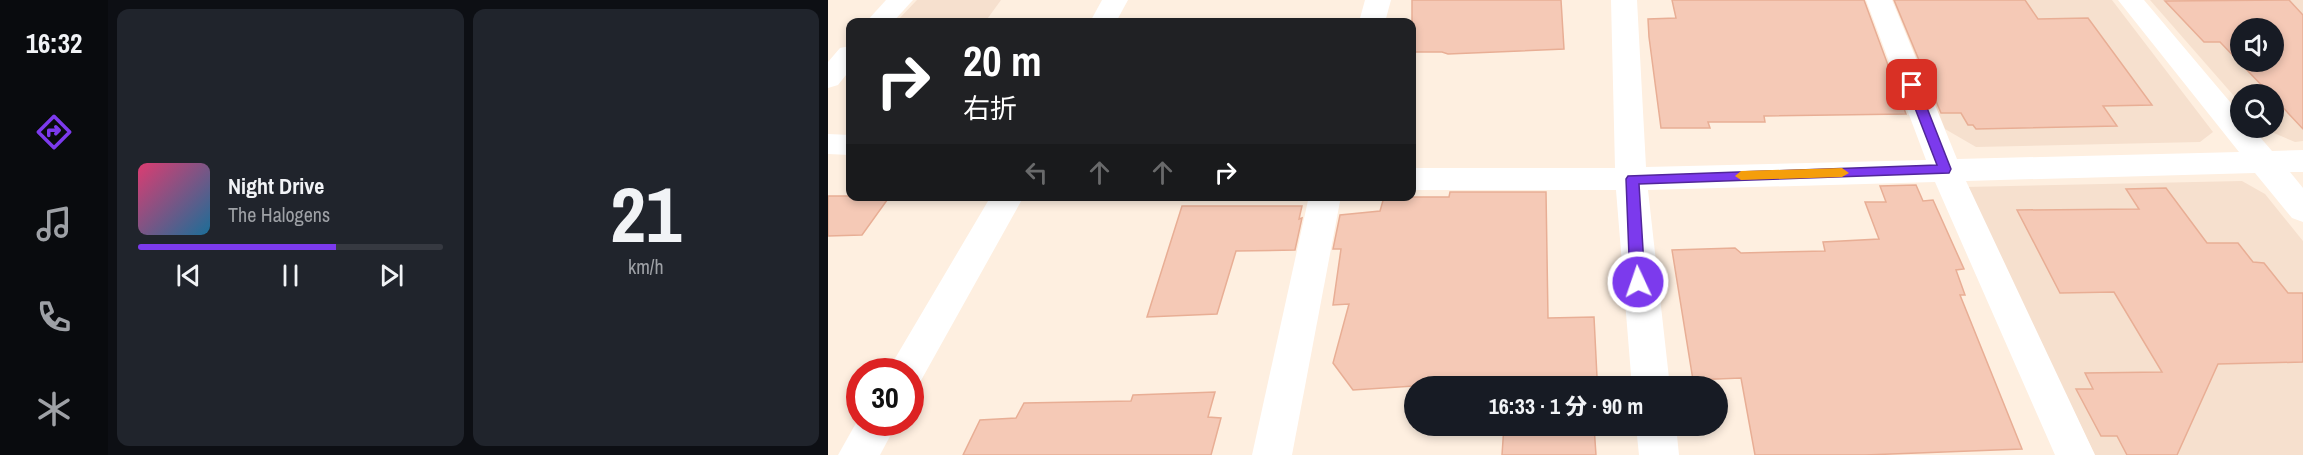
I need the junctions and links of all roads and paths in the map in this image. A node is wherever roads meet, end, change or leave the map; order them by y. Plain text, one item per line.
1 (900, 0) edge
2 (1115, 0) edge
3 (1378, 0) edge
4 (1624, 0) edge
5 (1879, 0) edge
6 (2132, 0) edge
7 (883, 18) edge
8 (1105, 18) edge
9 (1373, 18) edge
10 (846, 59) edge
11 (828, 79) edge
12 (828, 144) edge
13 (846, 145) edge
14 (2263, 161) junction
15 (2303, 161) edge
16 (1945, 169) junction
17 (1416, 179) edge
18 (1632, 179) junction
19 (1005, 201) edge
20 (1324, 201) edge
21 (2303, 210) edge
22 (914, 358) edge
23 (1650, 376) edge
24 (869, 436) edge
25 (1657, 436) edge
26 (858, 455) edge
27 (1272, 455) edge
28 (1659, 455) edge
29 (2075, 455) edge

1 - 7 street
2 - 8 street
3 - 9 street
4 - 18 street
5 - 16 street
6 - 14 street
10 - 11 street
12 - 13 street
14 - 15 street
14 - 16 street
14 - 21 street
16 - 18 street
16 - 29 street
17 - 18 street
18 - 23 street
19 - 22 street
20 - 27 street
24 - 26 street
25 - 28 street

